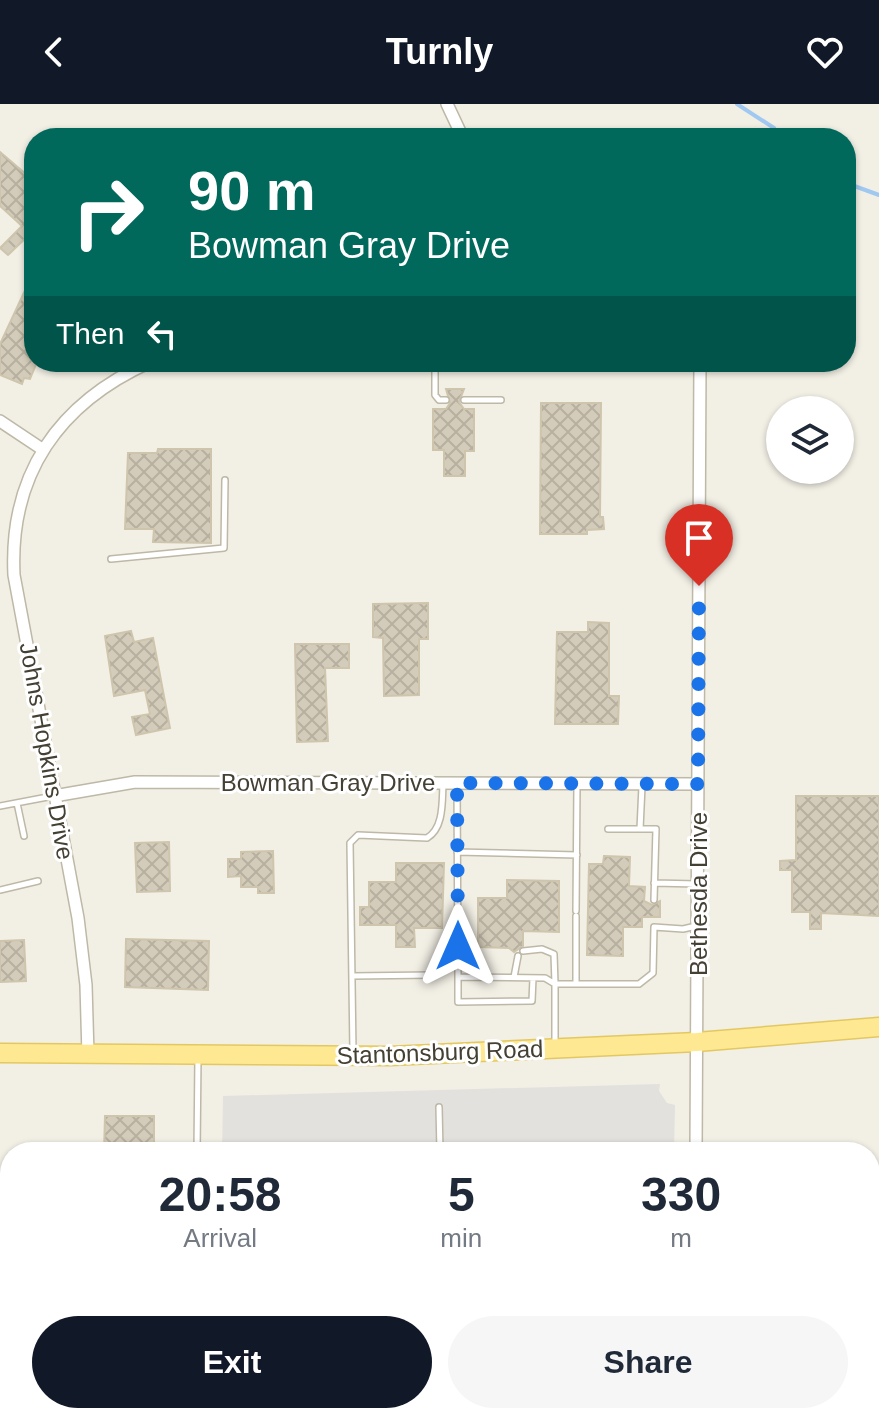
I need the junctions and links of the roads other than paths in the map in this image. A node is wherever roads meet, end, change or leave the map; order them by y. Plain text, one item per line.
1 (447, 104) edge
2 (458, 128) edge
3 (132, 372) edge
4 (435, 372) edge
5 (700, 372) edge
6 (446, 400) dead end
7 (464, 400) dead end
8 (501, 400) dead end
9 (0, 421) edge
10 (42, 449) junction
11 (225, 480) dead end
12 (111, 559) dead end
13 (444, 783) junction
14 (457, 783) junction
15 (577, 783) junction
16 (642, 784) junction
17 (698, 784) junction
18 (54, 796) junction
19 (17, 803) junction
20 (0, 806) edge
21 (608, 829) dead end
22 (640, 829) junction
23 (24, 836) dead end
24 (457, 852) junction
25 (577, 855) junction
26 (38, 881) dead end
27 (654, 883) junction
28 (697, 884) junction
29 (0, 890) edge
30 (654, 900) dead end
31 (654, 917) dead end
32 (697, 925) junction
33 (654, 927) junction
34 (433, 975) dead end
35 (352, 976) junction
36 (458, 977) junction
37 (514, 977) junction
38 (533, 978) junction
39 (555, 984) junction
40 (576, 984) junction
41 (879, 1027) edge
42 (697, 1042) junction
43 (555, 1048) junction
44 (0, 1053) edge
45 (88, 1055) junction
46 (198, 1055) junction
47 (353, 1056) junction
48 (439, 1107) dead end
49 (197, 1142) edge
50 (440, 1142) edge
51 (696, 1142) edge

1 - 2 street
3 - 10 street, Johns Hopkins Drive
4 - 6 lane
5 - 17 street, Bethesda Drive
7 - 8 lane
9 - 10 street
10 - 18 street, Johns Hopkins Drive
11 - 12 lane
13 - 14 street, Bowman Gray Drive
13 - 18 street, Bowman Gray Drive
13 - 35 lane
14 - 15 street, Bowman Gray Drive
14 - 24 lane
15 - 16 street, Bowman Gray Drive
15 - 25 lane
16 - 17 street, Bowman Gray Drive
16 - 22 lane
17 - 28 street, Bethesda Drive
18 - 19 lane
18 - 45 street, Johns Hopkins Drive
19 - 20 lane
19 - 23 lane
21 - 22 lane
22 - 27 lane
24 - 25 lane
24 - 36 lane
25 - 40 lane
26 - 29 lane
27 - 28 lane
27 - 30 lane
28 - 32 street, Bethesda Drive
31 - 33 lane
32 - 33 lane
32 - 42 street, Bethesda Drive
33 - 40 lane
34 - 35 lane
35 - 47 lane
36 - 37 lane
36 - 38 lane
37 - 38 lane
37 - 39 lane
38 - 39 lane
39 - 40 lane
39 - 43 lane
41 - 42 main road, Stantonsburg Road
42 - 43 main road, Stantonsburg Road
42 - 51 street, Bethesda Drive
43 - 47 main road, Stantonsburg Road
44 - 45 main road, Stantonsburg Road
45 - 46 main road, Stantonsburg Road
46 - 47 main road, Stantonsburg Road
46 - 49 lane
48 - 50 lane

